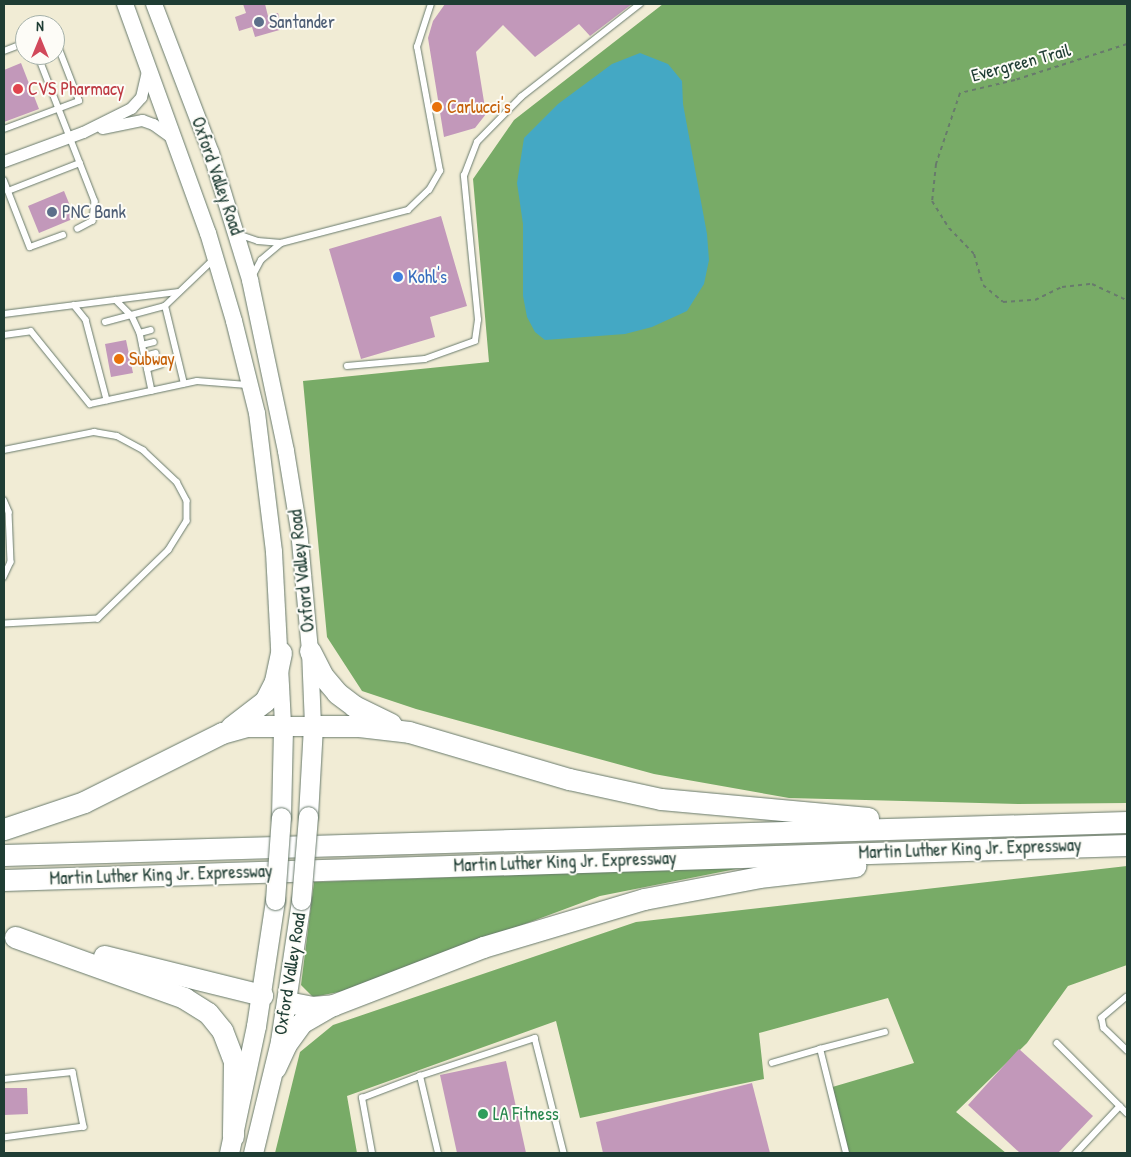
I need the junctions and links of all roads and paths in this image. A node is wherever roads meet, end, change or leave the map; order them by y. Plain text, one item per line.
1 (125, 4) edge
2 (154, 4) edge
3 (431, 4) edge
4 (640, 4) edge
5 (1127, 44) edge
6 (42, 65) edge
7 (65, 65) edge
8 (148, 67) junction
9 (60, 110) junction
10 (6, 130) edge
11 (84, 132) junction
12 (70, 137) junction
13 (176, 141) junction
14 (4, 161) edge
15 (80, 163) junction
16 (4, 180) edge
17 (8, 191) junction
18 (78, 229) dead end
19 (237, 234) junction
20 (62, 235) dead end
21 (281, 243) junction
22 (215, 258) junction
23 (250, 280) junction
24 (177, 292) junction
25 (116, 300) junction
26 (1127, 300) edge
27 (74, 305) junction
28 (165, 306) junction
29 (4, 314) edge
30 (132, 316) junction
31 (105, 322) dead end
32 (170, 325) junction
33 (162, 327) dead end
34 (151, 330) dead end
35 (140, 333) junction
36 (4, 334) edge
37 (173, 337) junction
38 (165, 339) dead end
39 (154, 342) dead end
40 (142, 345) junction
41 (176, 348) junction
42 (168, 350) dead end
43 (156, 353) dead end
44 (145, 356) junction
45 (178, 360) junction
46 (171, 362) dead end
47 (160, 365) dead end
48 (348, 366) dead end
49 (147, 368) junction
50 (184, 384) junction
51 (250, 386) junction
52 (152, 391) junction
53 (107, 400) junction
54 (4, 450) edge
55 (4, 500) edge
56 (4, 577) edge
57 (4, 624) edge
58 (310, 651) junction
59 (281, 653) junction
60 (283, 726) junction
61 (313, 726) junction
62 (409, 732) junction
63 (222, 733) junction
64 (1127, 822) edge
65 (976, 827) junction
66 (4, 829) edge
67 (1127, 845) edge
68 (1042, 847) junction
69 (4, 855) edge
70 (4, 880) edge
71 (10, 936) edge
72 (262, 996) junction
73 (1127, 997) edge
74 (287, 1002) junction
75 (333, 1005) junction
76 (885, 1032) dead end
77 (1057, 1043) dead end
78 (820, 1049) junction
79 (1127, 1050) edge
80 (772, 1064) dead end
81 (275, 1068) junction
82 (420, 1076) junction
83 (4, 1079) edge
84 (1120, 1106) junction
85 (1127, 1113) edge
86 (4, 1138) edge
87 (231, 1144) edge
88 (253, 1153) edge
89 (372, 1153) edge
90 (438, 1153) edge
91 (564, 1153) edge
92 (846, 1153) edge
93 (1076, 1153) edge

1 - 8 main road, Oxford Valley Road
2 - 19 main road, Oxford Valley Road
3 - 21 lane
4 - 48 lane
5 - 26 path, Evergreen Trail
6 - 9 lane
7 - 9 lane
8 - 11 street
8 - 13 main road, Oxford Valley Road
9 - 10 lane
9 - 12 lane
11 - 12 street
11 - 13 street
12 - 14 street
12 - 15 lane
13 - 22 main road, Oxford Valley Road
15 - 17 lane
15 - 18 lane
16 - 17 lane
17 - 20 lane
19 - 21 lane
19 - 23 main road, Oxford Valley Road
21 - 23 lane
22 - 24 lane
22 - 51 main road, Oxford Valley Road
23 - 58 main road, Oxford Valley Road
24 - 25 lane
24 - 28 lane
25 - 27 lane
25 - 30 lane
27 - 29 lane
27 - 53 lane
28 - 30 lane
28 - 32 lane
30 - 31 lane
30 - 35 lane
32 - 33 lane
32 - 37 lane
34 - 35 lane
35 - 40 lane
36 - 53 lane
37 - 38 lane
37 - 41 lane
39 - 40 lane
40 - 44 lane
41 - 42 lane
41 - 45 lane
43 - 44 lane
44 - 49 lane
45 - 46 lane
45 - 50 lane
47 - 49 lane
49 - 52 lane
50 - 51 lane
50 - 52 lane
51 - 59 main road, Oxford Valley Road
52 - 53 lane
54 - 57 lane
55 - 56 lane
58 - 61 main road, Oxford Valley Road
58 - 62 highway
59 - 60 main road, Oxford Valley Road
59 - 63 highway
60 - 61 main road
60 - 63 highway
60 - 72 main road, Oxford Valley Road, bridge
61 - 62 highway
61 - 74 main road, Oxford Valley Road, bridge
62 - 65 highway
63 - 66 highway
64 - 65 highway, Martin Luther King Jr. Expressway
65 - 69 highway, Martin Luther King Jr. Expressway
67 - 68 highway, Martin Luther King Jr. Expressway
68 - 70 highway, Martin Luther King Jr. Expressway
68 - 75 highway
71 - 72 highway
71 - 87 highway
72 - 74 main road
72 - 87 main road, Oxford Valley Road
73 - 79 lane
74 - 75 highway
74 - 81 main road, Oxford Valley Road
75 - 81 highway
76 - 78 lane
77 - 84 lane
78 - 80 lane
78 - 92 lane
81 - 88 main road, Oxford Valley Road
82 - 89 lane
82 - 90 lane
82 - 91 lane
83 - 86 lane
84 - 85 lane
84 - 93 lane

